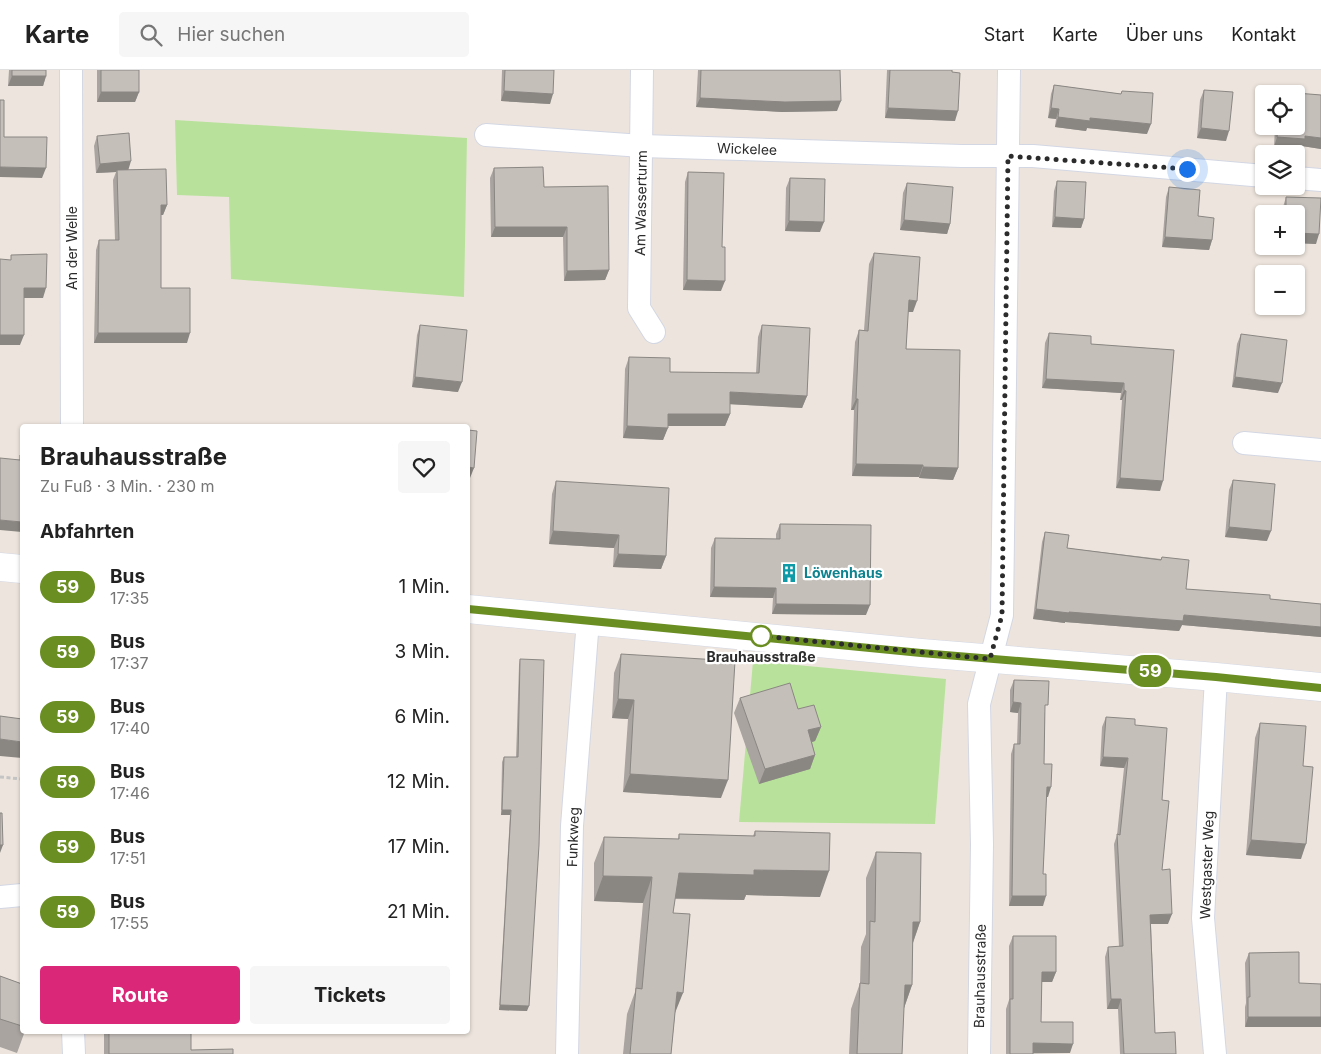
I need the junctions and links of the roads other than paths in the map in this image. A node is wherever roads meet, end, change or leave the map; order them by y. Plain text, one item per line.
1 (71, 70) edge
2 (642, 70) edge
3 (1009, 70) edge
4 (486, 135) dead end
5 (642, 146) junction
6 (1008, 156) junction
7 (1255, 175) edge
8 (1305, 179) edge
9 (1321, 180) edge
10 (654, 332) dead end
11 (72, 424) edge
12 (1244, 443) dead end
13 (1321, 450) edge
14 (0, 567) edge
15 (20, 569) edge
16 (470, 609) edge
17 (588, 620) junction
18 (990, 659) junction
19 (1216, 677) junction
20 (1321, 688) edge
21 (20, 895) edge
22 (0, 897) edge
23 (73, 1034) edge
24 (74, 1054) edge
25 (567, 1054) edge
26 (979, 1054) edge
27 (1216, 1054) edge

1 - 11 street, An der Welle
2 - 5 street, Am Wasserturm
3 - 6 street, Brauhausstraße
4 - 5 street, Wickelee
5 - 6 street, Wickelee
5 - 10 street, Am Wasserturm
6 - 7 street, Wickelee
6 - 18 street, Brauhausstraße
8 - 9 street
12 - 13 street
14 - 15 main road
16 - 17 main road
17 - 18 main road
17 - 25 street, Funkweg
18 - 19 main road
18 - 26 street, Brauhausstraße
19 - 20 main road
19 - 27 street, Westgaster Weg
21 - 22 street
23 - 24 street

